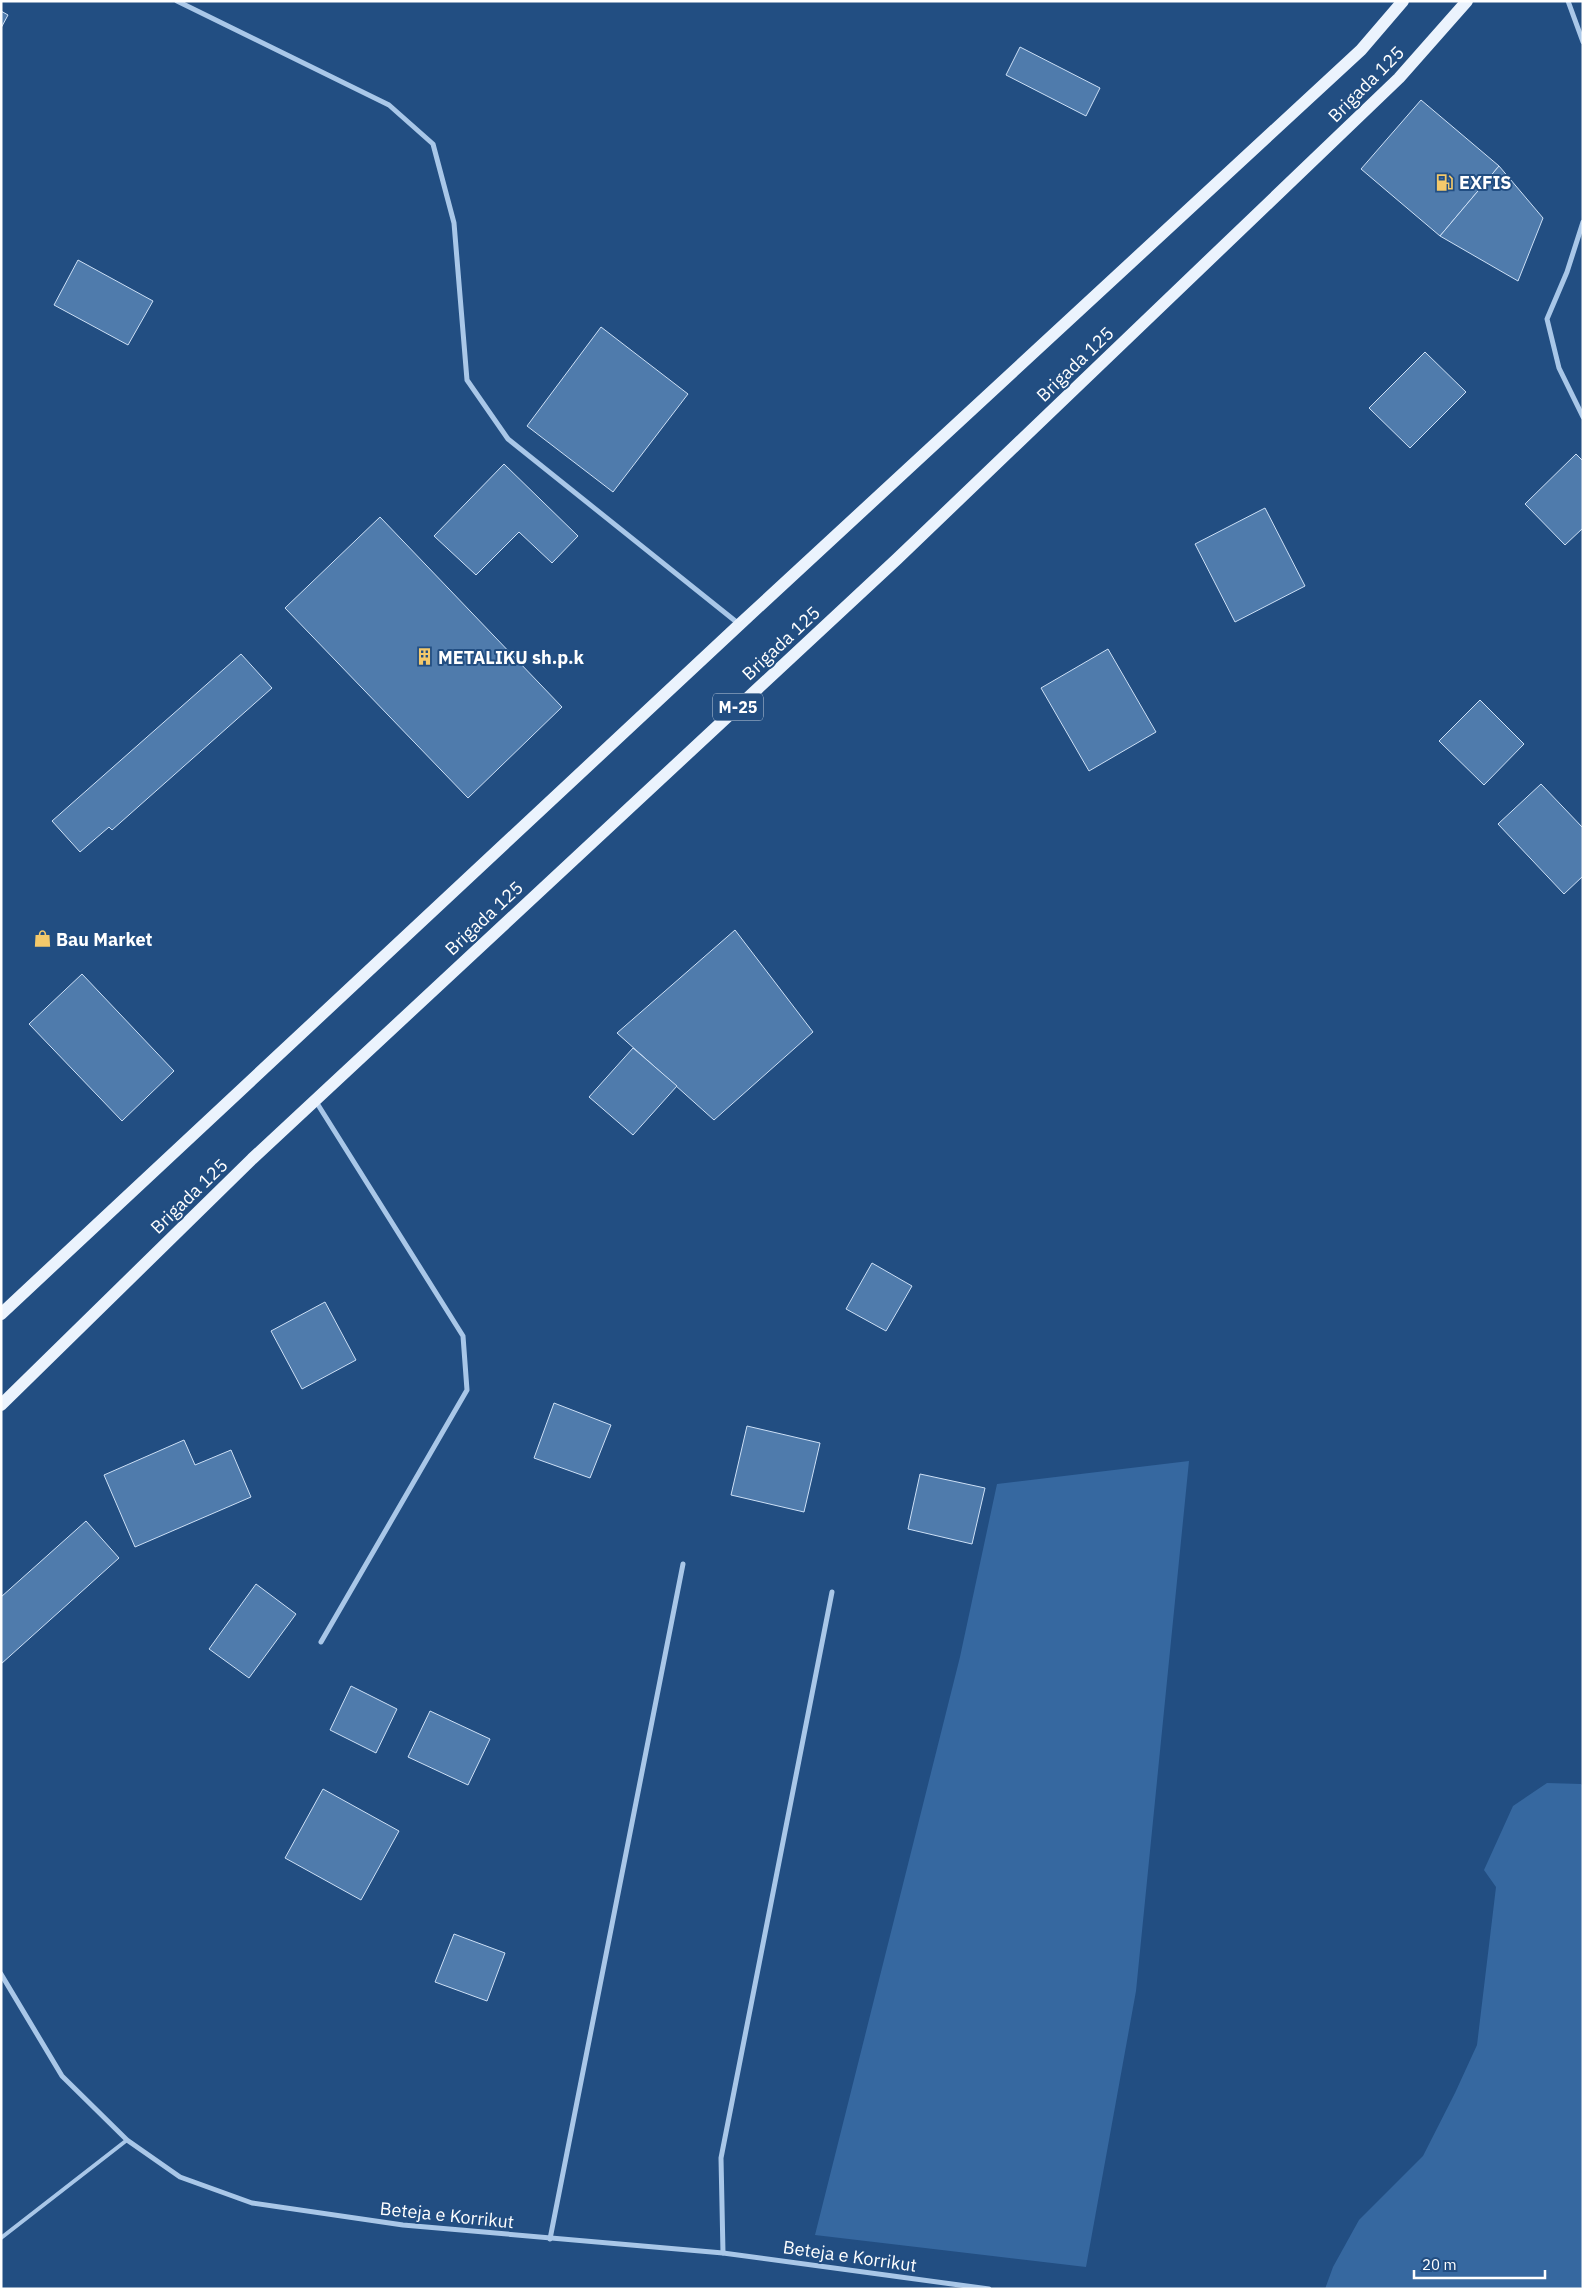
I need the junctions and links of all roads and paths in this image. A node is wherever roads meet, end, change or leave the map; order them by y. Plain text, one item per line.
1 (177, 1) edge
2 (1403, 1) edge
3 (1467, 1) edge
4 (1568, 1) edge
5 (1583, 42) edge
6 (1583, 222) edge
7 (1583, 417) edge
8 (739, 625) junction
9 (315, 1100) junction
10 (1, 1314) edge
11 (1, 1405) edge
12 (683, 1564) dead end
13 (832, 1592) dead end
14 (321, 1642) dead end
15 (1, 1974) edge
16 (127, 2140) junction
17 (1, 2238) edge
18 (550, 2239) junction
19 (723, 2253) junction
20 (989, 2289) edge

1 - 8 street
2 - 8 main road, Brigada 125
3 - 9 main road, Brigada 125 / M-25
4 - 5 street
6 - 7 street
8 - 10 main road, Brigada 125
9 - 11 main road, Brigada 125 / M-25
9 - 14 street
12 - 18 street
13 - 19 street
15 - 16 street, Beteja e Korrikut
16 - 17 lane
16 - 18 street, Beteja e Korrikut
18 - 19 street, Beteja e Korrikut
19 - 20 street, Beteja e Korrikut

